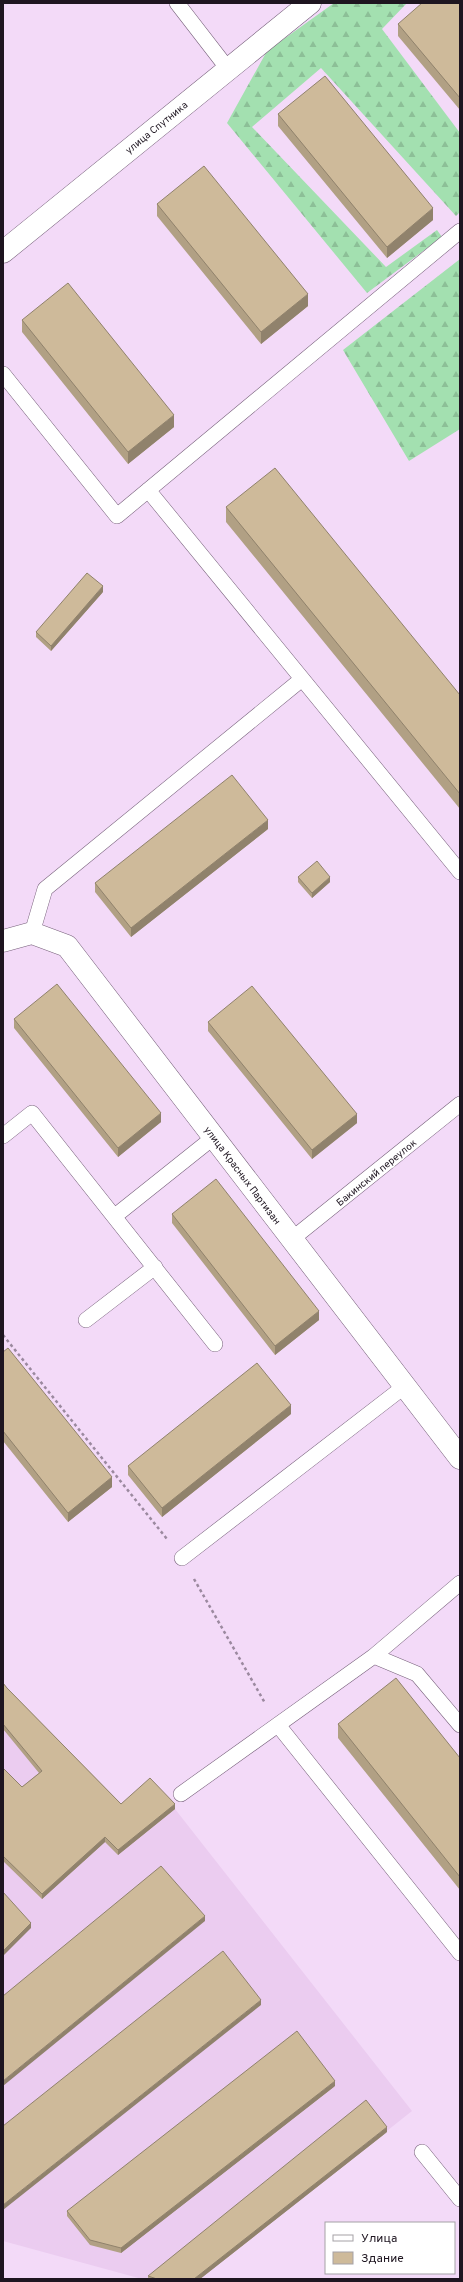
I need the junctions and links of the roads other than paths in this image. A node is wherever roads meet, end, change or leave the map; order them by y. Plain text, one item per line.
1 (177, 3) edge
2 (310, 3) edge
3 (228, 69) junction
4 (460, 230) edge
5 (3, 252) edge
6 (3, 374) edge
7 (148, 490) junction
8 (302, 679) junction
9 (460, 872) edge
10 (32, 932) junction
11 (3, 941) edge
12 (460, 1104) edge
13 (3, 1136) edge
14 (214, 1137) junction
15 (115, 1216) junction
16 (292, 1239) junction
17 (155, 1267) junction
18 (86, 1320) dead end
19 (215, 1344) dead end
20 (405, 1386) junction
21 (460, 1458) edge
22 (182, 1558) road end
23 (460, 1583) edge
24 (374, 1656) junction
25 (457, 1716) edge
26 (278, 1725) junction
27 (181, 1794) dead end
28 (460, 1953) edge
29 (422, 2152) dead end
30 (460, 2199) edge

1 - 3 lane
2 - 3 street, улица Спутника
3 - 5 street, улица Спутника
4 - 7 lane
6 - 7 lane
7 - 8 lane
8 - 9 lane
8 - 10 lane
10 - 11 street
10 - 14 street, улица Красных Партизан
12 - 16 lane, Бакинский переулок
13 - 15 lane
14 - 15 lane
14 - 16 street, улица Красных Партизан
15 - 17 lane
16 - 20 street, улица Красных Партизан
17 - 18 lane
17 - 19 lane
20 - 21 street, улица Красных Партизан
20 - 22 lane
23 - 24 lane
24 - 25 lane
24 - 26 lane
26 - 27 lane
26 - 28 lane
29 - 30 lane

